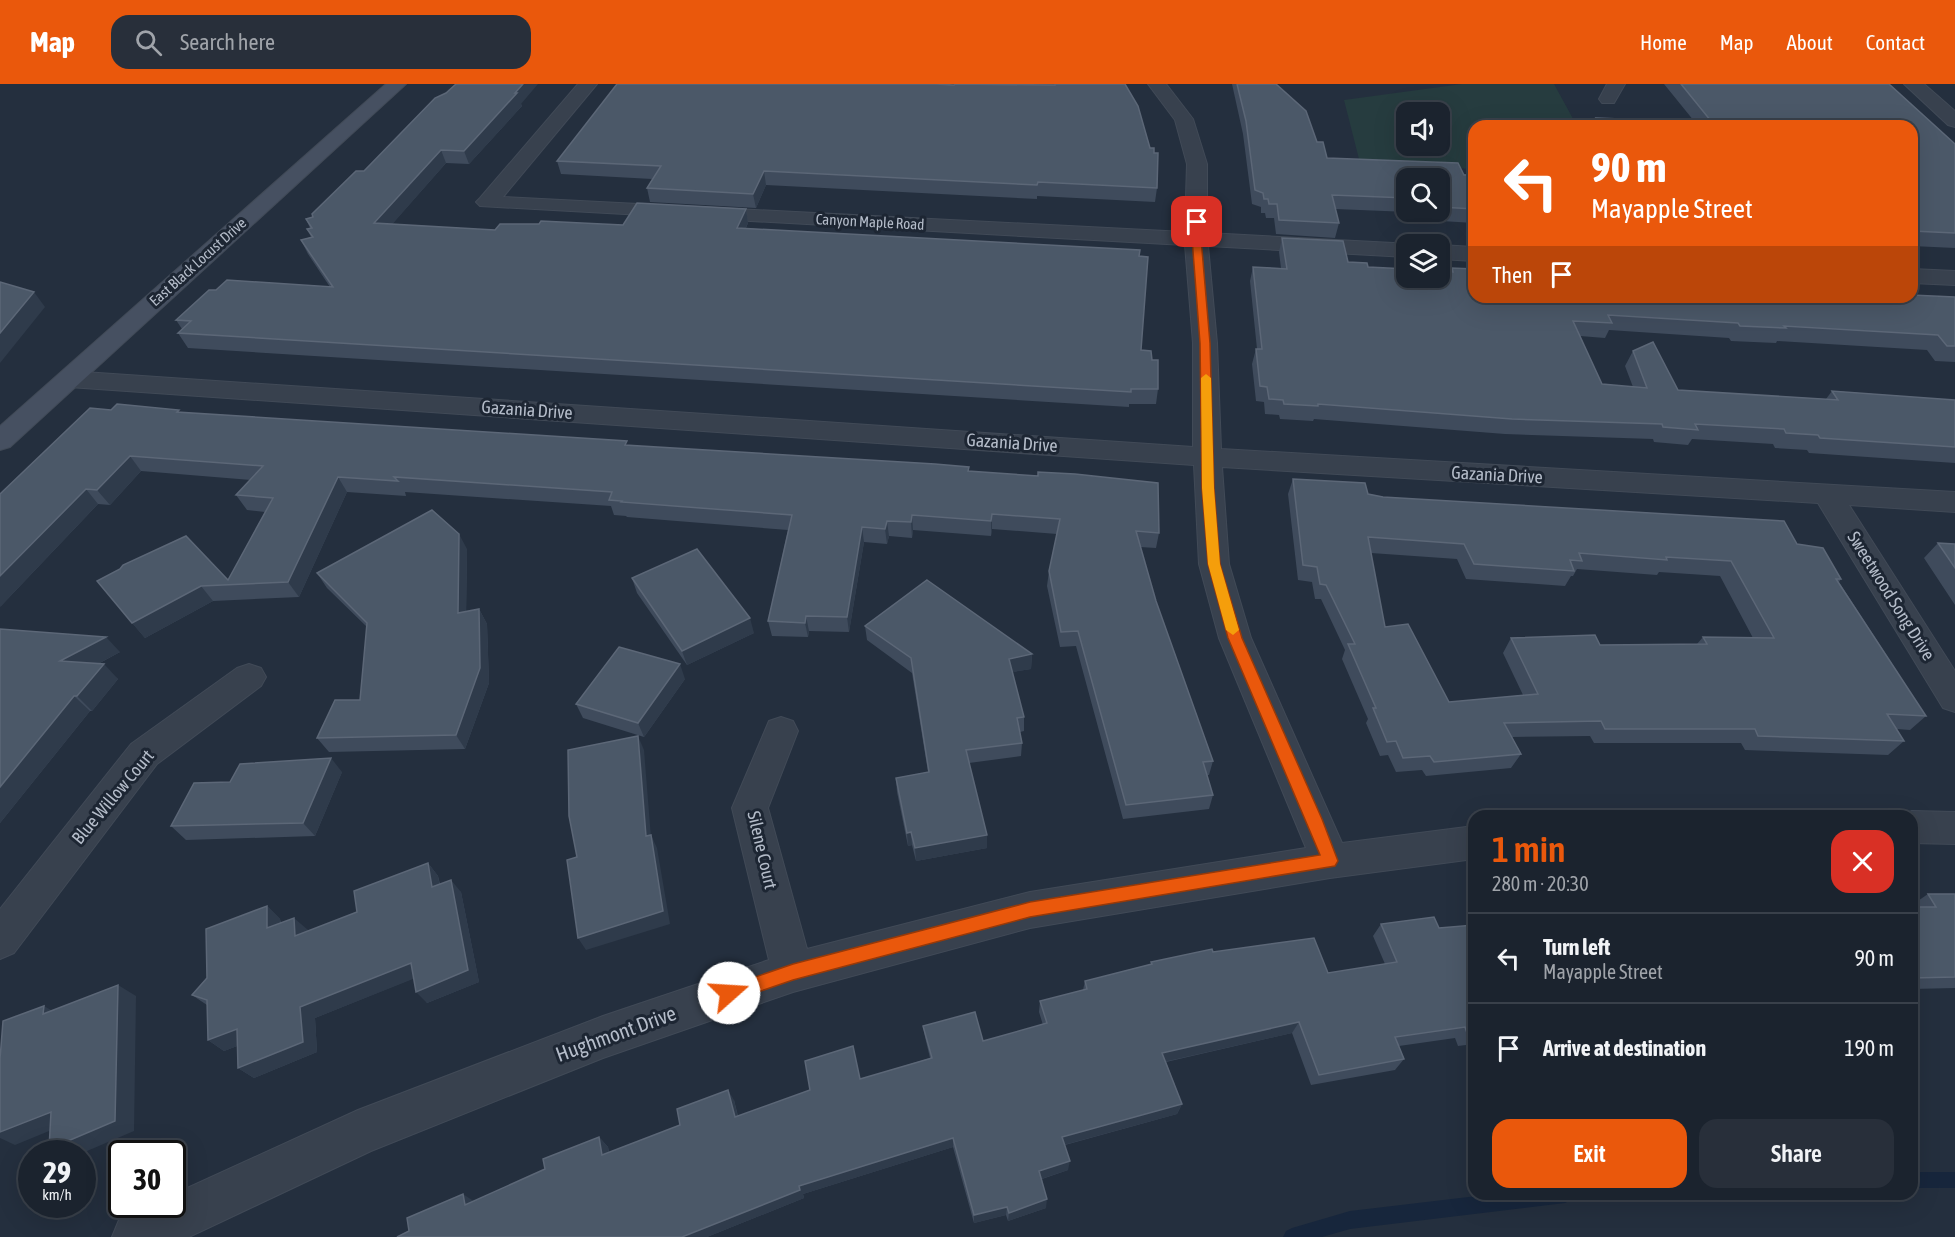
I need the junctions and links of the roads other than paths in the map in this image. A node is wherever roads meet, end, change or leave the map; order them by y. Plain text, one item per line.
1 (397, 84) edge
2 (588, 84) edge
3 (1157, 84) edge
4 (1913, 84) edge
5 (1955, 121) edge
6 (1196, 238) junction
7 (1396, 249) edge
8 (1450, 253) edge
9 (1468, 254) edge
10 (1918, 276) edge
11 (1955, 278) edge
12 (69, 379) junction
13 (0, 441) edge
14 (1208, 457) junction
15 (1827, 494) junction
16 (1955, 502) edge
17 (249, 677) dead end
18 (1955, 699) edge
19 (781, 731) dead end
20 (1918, 827) edge
21 (1955, 828) edge
22 (1468, 844) edge
23 (1330, 861) junction
24 (0, 940) edge
25 (793, 972) junction
26 (136, 1237) edge

1 - 12 street, East Black Locust Drive
2 - 6 street, Canyon Maple Road
3 - 6 street
4 - 5 street
6 - 7 street, Canyon Maple Road
6 - 14 street
8 - 9 street
10 - 11 street
12 - 13 street, East Black Locust Drive
12 - 14 street, Gazania Drive
14 - 15 street, Gazania Drive
14 - 23 street
15 - 16 street, Gazania Drive
15 - 18 street, Sweetwood Song Drive
17 - 24 street, Blue Willow Court
19 - 25 street, Silene Court
20 - 21 street
22 - 23 street, Hughmont Drive
23 - 25 street, Hughmont Drive
25 - 26 street, Hughmont Drive

